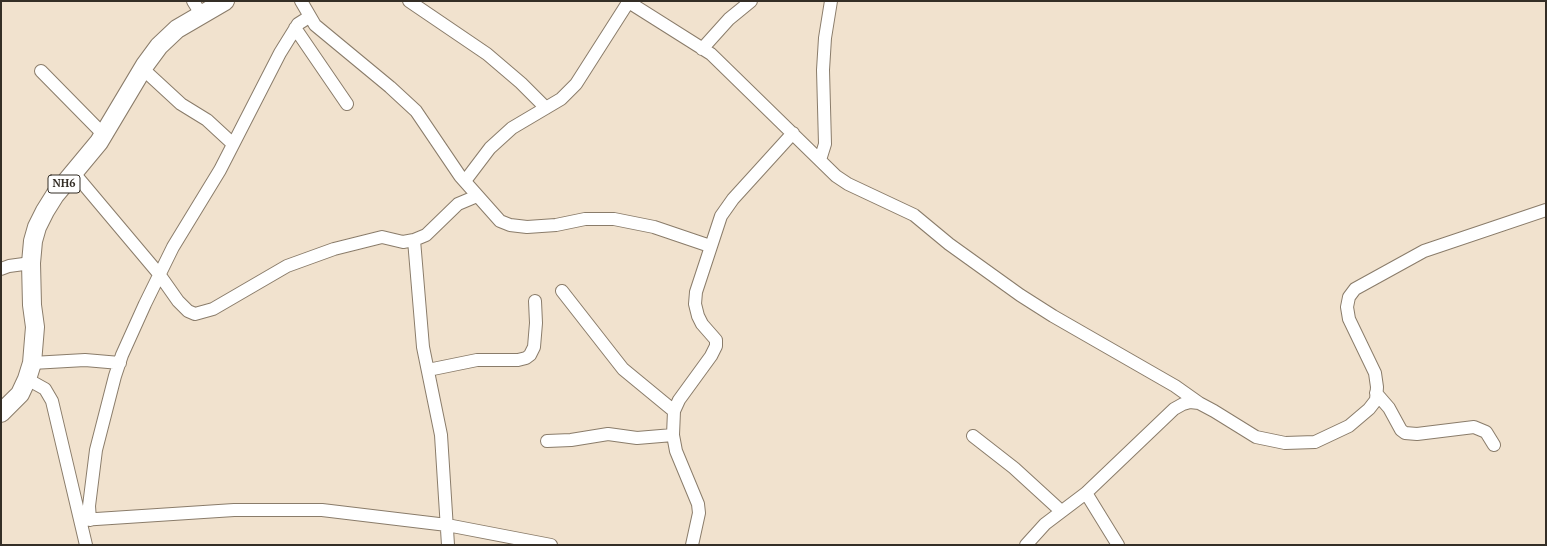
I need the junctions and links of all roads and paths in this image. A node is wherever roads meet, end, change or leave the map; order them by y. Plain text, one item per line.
1 (225, 1) edge
2 (301, 1) edge
3 (409, 1) edge
4 (628, 1) edge
5 (751, 1) edge
6 (831, 1) edge
7 (197, 8) edge
8 (309, 17) junction
9 (295, 28) junction
10 (702, 49) junction
11 (143, 69) junction
12 (41, 71) dead end
13 (346, 104) dead end
14 (546, 108) junction
15 (793, 133) junction
16 (104, 135) junction
17 (233, 144) junction
18 (820, 160) junction
19 (74, 173) junction
20 (465, 181) junction
21 (477, 196) junction
22 (1546, 210) edge
23 (414, 240) junction
24 (710, 246) junction
25 (31, 263) junction
26 (1, 269) edge
27 (159, 274) junction
28 (562, 291) dead end
29 (535, 301) dead end
30 (120, 362) junction
31 (428, 370) junction
32 (30, 371) junction
33 (1376, 393) junction
34 (1199, 403) junction
35 (674, 411) junction
36 (1, 413) edge
37 (673, 435) junction
38 (974, 436) dead end
39 (547, 441) dead end
40 (1494, 445) dead end
41 (1086, 493) junction
42 (1061, 511) junction
43 (86, 520) junction
44 (447, 525) junction
45 (86, 545) edge
46 (448, 545) edge
47 (551, 545) edge
48 (692, 545) edge
49 (1026, 545) edge
50 (1118, 545) edge

1 - 7 highway, NH6
2 - 8 street
3 - 14 street
4 - 10 street
4 - 14 street
5 - 10 street
6 - 18 street
7 - 11 highway, NH6
8 - 9 street
8 - 20 street
9 - 13 street
9 - 17 street
10 - 15 street
11 - 16 highway, NH6
11 - 17 street
12 - 16 street
14 - 20 street
15 - 18 street
15 - 24 street
16 - 19 highway, NH6
17 - 27 street
18 - 34 street
19 - 25 highway, NH6
19 - 27 street
20 - 21 street
21 - 23 street
21 - 24 street
22 - 33 street
23 - 27 street
23 - 31 street
24 - 35 street
25 - 26 street
25 - 32 highway, NH6
27 - 30 street
28 - 35 street
29 - 31 street
30 - 32 street
30 - 43 street
31 - 44 street
32 - 36 highway, NH6
32 - 43 street
33 - 34 street
33 - 40 street
34 - 41 street
35 - 37 street
37 - 39 street
37 - 48 street
38 - 42 street
41 - 42 street
41 - 50 street
42 - 49 street
43 - 44 street
43 - 45 street
44 - 46 street
44 - 47 street

